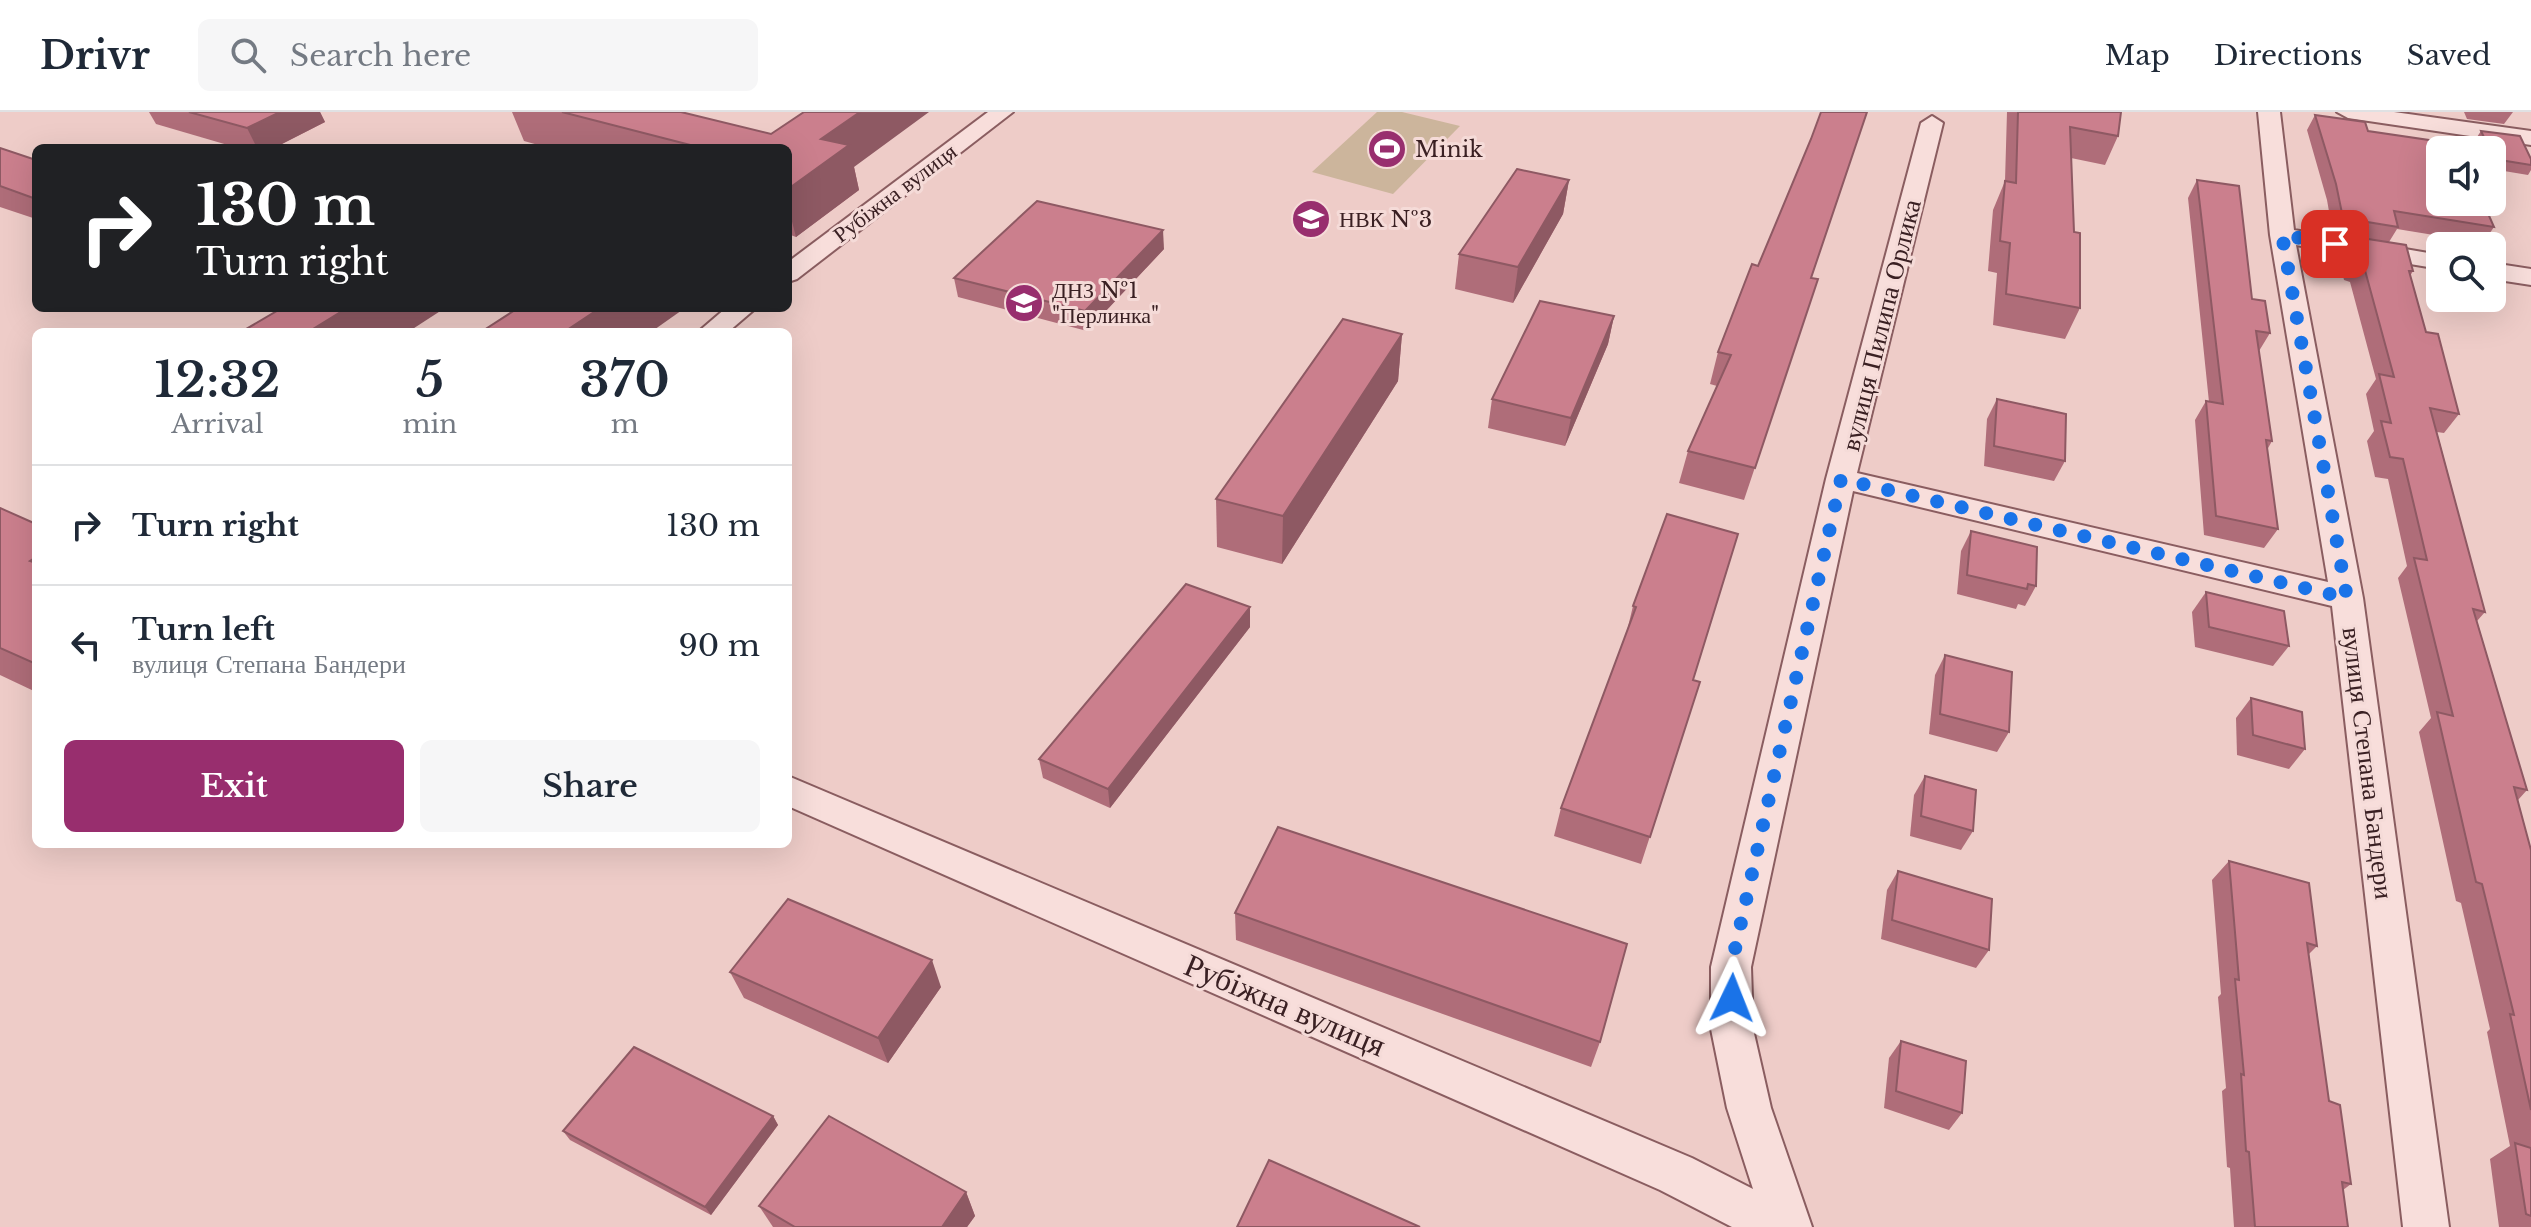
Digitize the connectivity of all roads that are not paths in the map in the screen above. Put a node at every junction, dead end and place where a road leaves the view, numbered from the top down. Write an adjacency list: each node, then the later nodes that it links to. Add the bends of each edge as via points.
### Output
1 (1002, 112): 8 (street, Рубіжна вулиця)
2 (2269, 112): 6 (street, вулиця Степана Бандери)
3 (2348, 112): 5 (street)
4 (1932, 123): 13 (street, вулиця Пилипа Орлика)
5 (2531, 138)
6 (2282, 235): 7 (street); 14 (street, вулиця Степана Бандери)
7 (2426, 260)
8 (792, 271)
9 (2506, 273): 10 (street)
10 (2531, 277)
11 (738, 312): 12 (street)
12 (716, 328)
13 (1841, 479): 14 (street); 17 (street, вулиця Пилипа Орлика, via 1731,967 1732,1029 1749,1108)
14 (2347, 598): 18 (street, вулиця Степана Бандери)
15 (792, 792): 16 (street, Рубіжна вулиця, via 1676,1174)
16 (1780, 1227)
17 (1789, 1227)
18 (2426, 1227)

